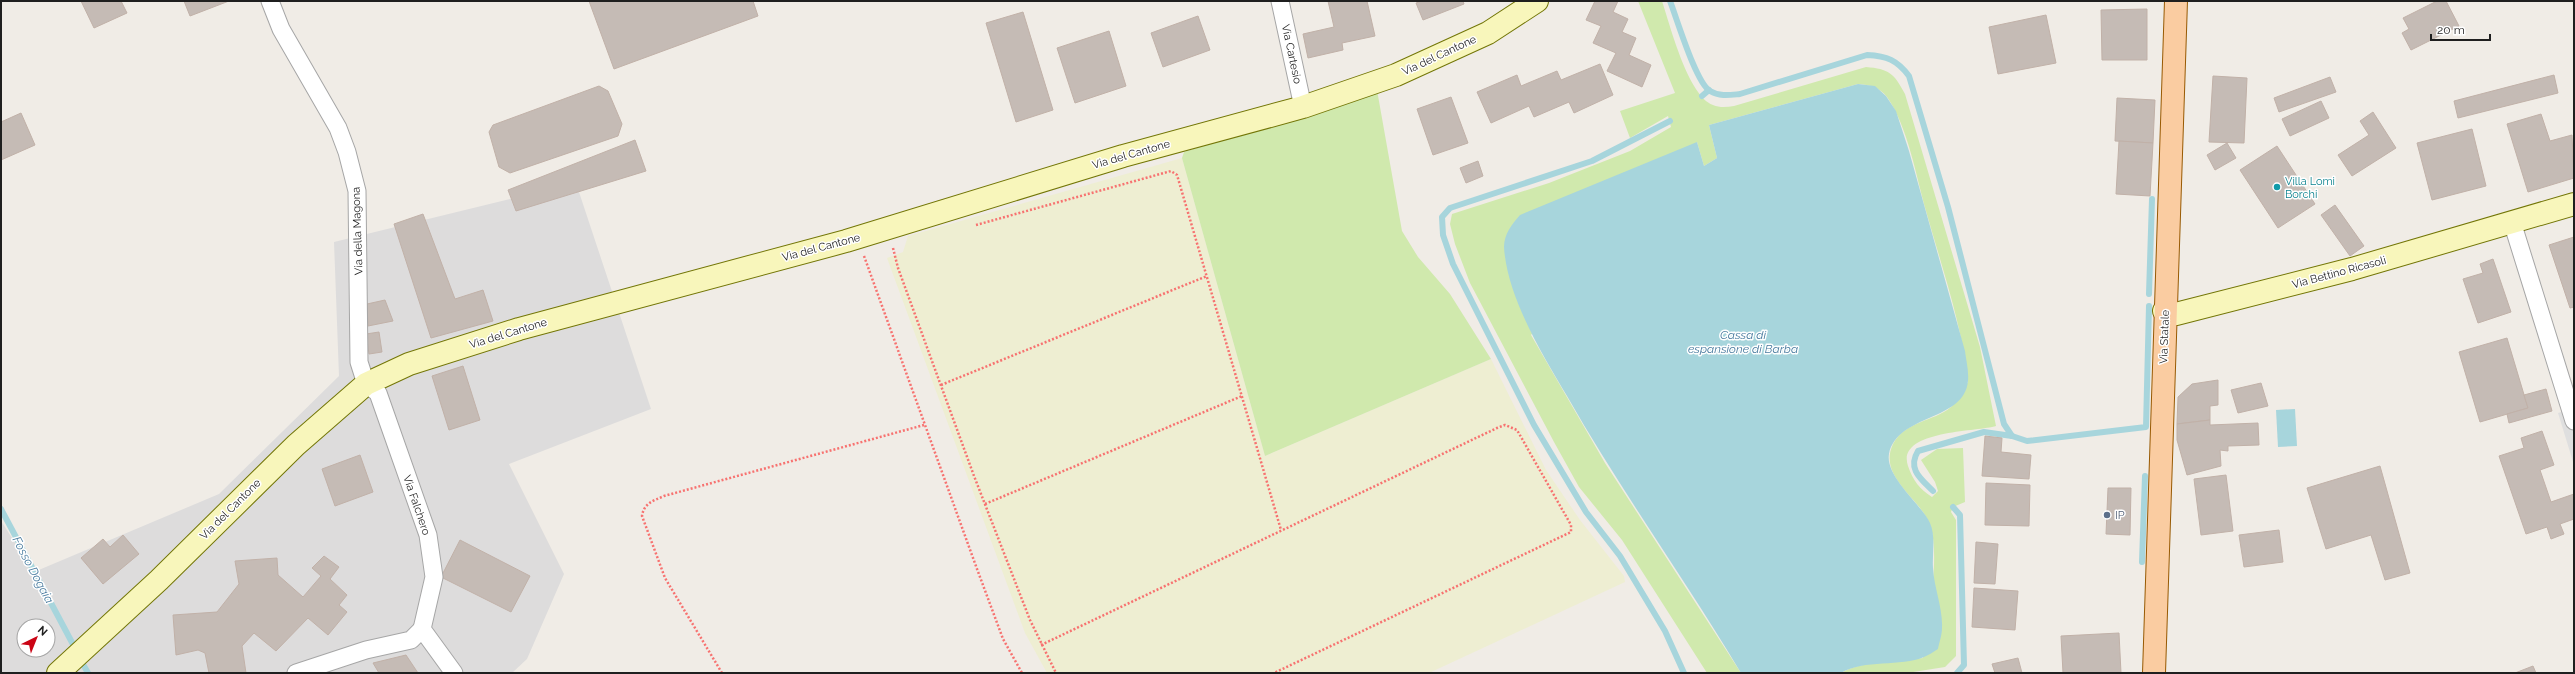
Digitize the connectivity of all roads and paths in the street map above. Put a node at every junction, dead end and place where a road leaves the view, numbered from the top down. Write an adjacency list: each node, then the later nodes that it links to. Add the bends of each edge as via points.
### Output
1 (270, 1): 13 (street, Via della Magona, via 281,29 338,128 348,152 357,191 359,362)
2 (1280, 1): 5 (street, Via Cartesio)
3 (1538, 1): 5 (street, Via del Cantone, via 1488,33 1403,72)
4 (2176, 1): 12 (main road, Via Statale)
5 (1303, 107): 9 (street, Via del Cantone, via 1123,156)
6 (2574, 204): 7 (street, Via Bettino Ricasoli)
7 (2512, 222): 12 (street, Via Bettino Ricasoli, via 2352,269 2176,314); 16 (street)
8 (973, 226): 11 (path, via 1171,171 1177,175 1180,182)
9 (862, 236): 13 (street, Via del Cantone, via 519,328 409,364); 17 (path, via 865,261)
10 (899, 245): 14 (path, via 893,246 898,268)
11 (1207, 276): 14 (path); 15 (path)
12 (2164, 311): 31 (main road, Via Statale)
13 (366, 384): 20 (street, Via Falchero, via 378,393 428,535 434,577); 23 (street, Via del Cantone, via 296,445 159,580)
14 (941, 385): 18 (path)
15 (1242, 396): 18 (path); 19 (path)
16 (2574, 421)
17 (924, 425): 26 (path, via 664,496 643,508 642,516 665,578); 27 (path, via 1003,638)
18 (985, 504): 21 (path)
19 (1281, 530): 21 (path); 22 (path, via 1505,425 1517,430 1571,525 1570,532 1564,536)
20 (422, 630): 24 (street, via 411,640 366,650); 25 (street)
21 (1041, 645): 28 (path)
22 (1282, 669): 29 (path); 30 (path)
23 (58, 673)
24 (296, 673)
25 (454, 673)
26 (722, 673)
27 (1022, 673)
28 (1056, 673)
29 (1274, 673)
30 (1284, 673)
31 (2154, 673)

